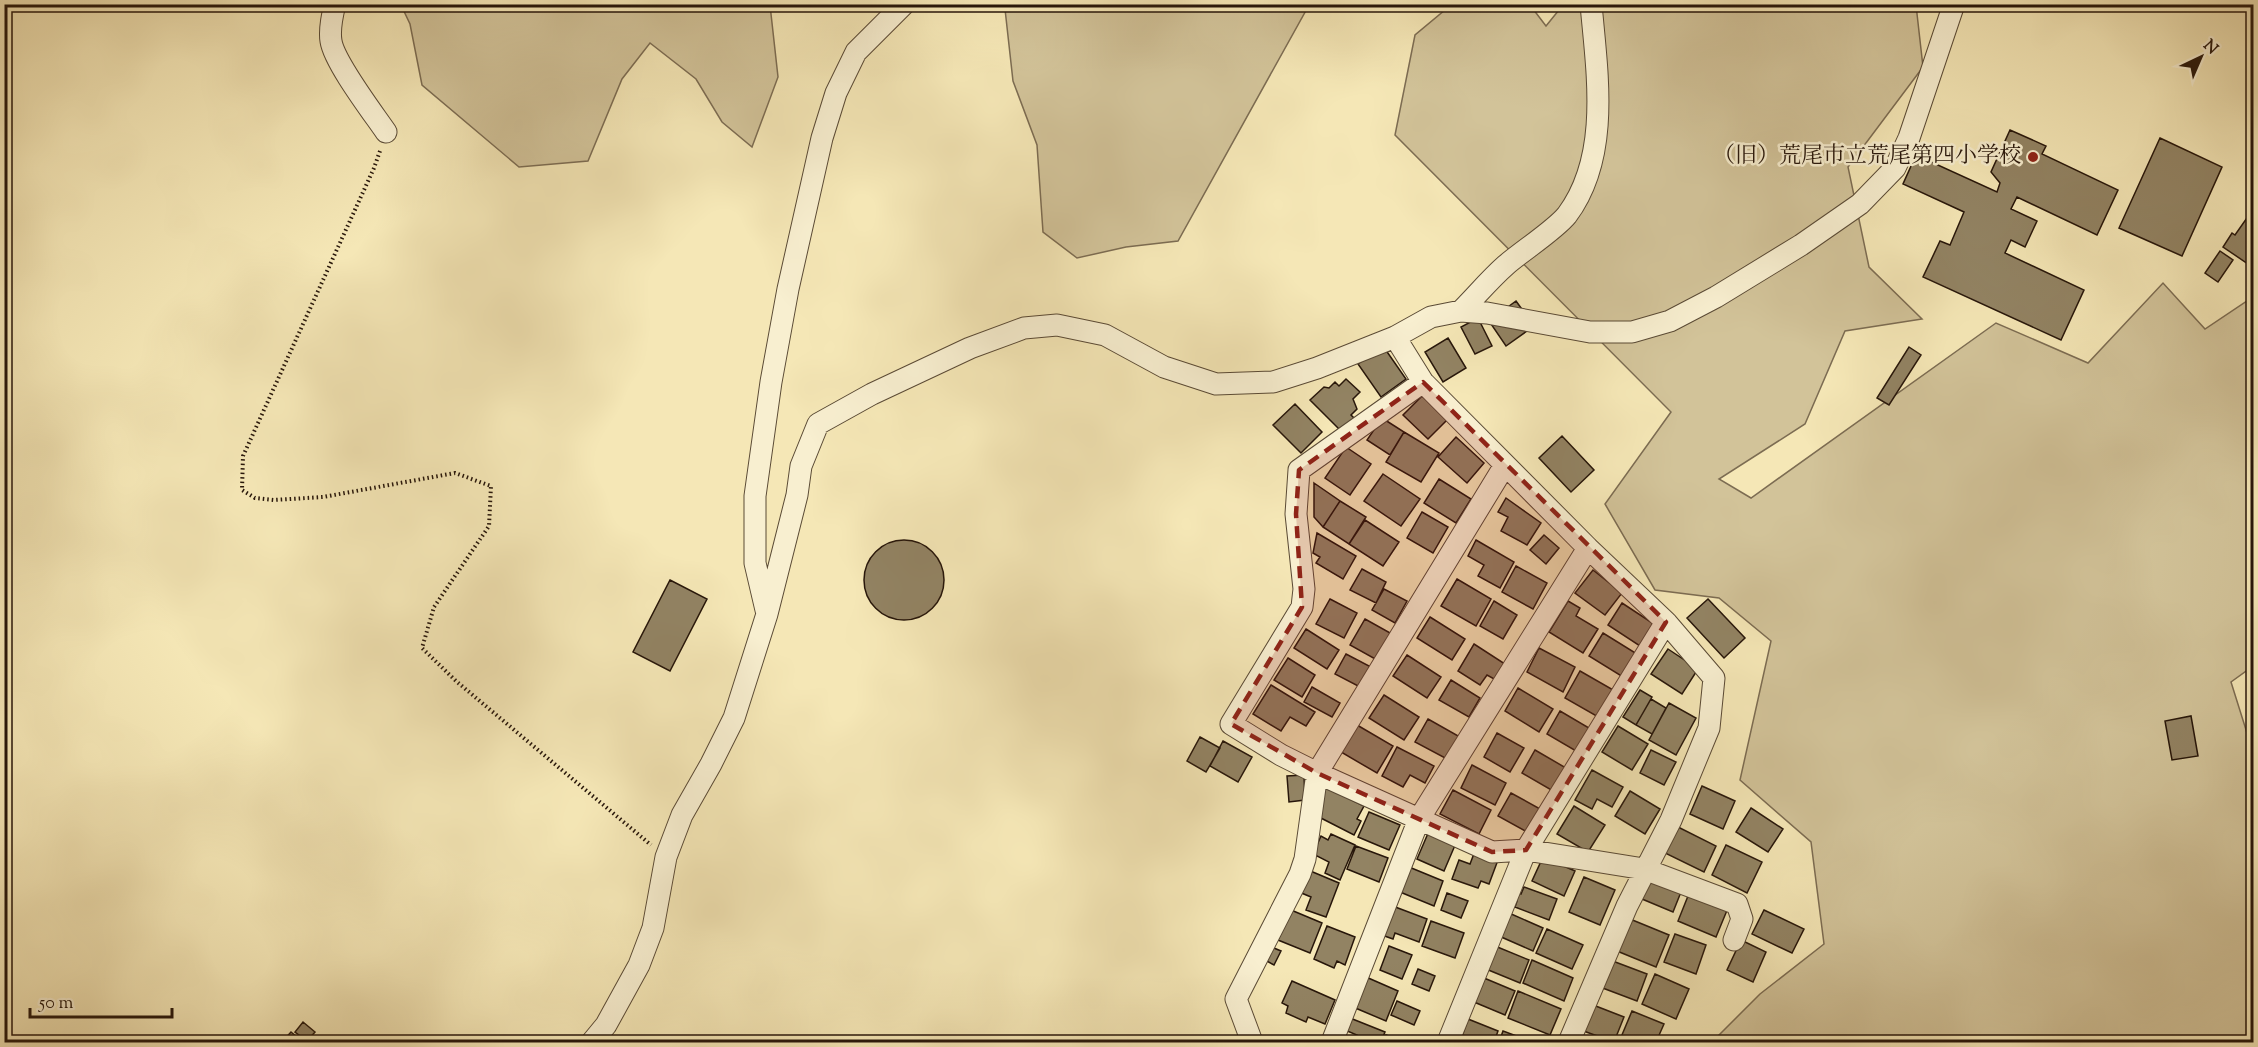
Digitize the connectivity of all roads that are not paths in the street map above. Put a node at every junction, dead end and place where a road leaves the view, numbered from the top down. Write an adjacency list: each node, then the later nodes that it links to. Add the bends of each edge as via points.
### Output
1 (335, 4): 5 (street, via 330,41 333,49)
2 (904, 4): 11 (street, via 856,52 836,93 788,289 755,496 755,563)
3 (1591, 4): 6 (street, via 1599,94 1594,151 1582,189 1566,216 1505,266)
4 (1954, 4): 6 (street, via 1909,138 1894,168 1860,204 1716,297 1670,321 1632,332 1590,332)
5 (386, 132)
6 (1461, 311): 7 (street, via 1431,317)
7 (1395, 337): 8 (street); 11 (street, via 1273,382 1216,384 1164,367 1105,335 1057,325 1024,328 970,348 818,424 801,466)
8 (1422, 382): 9 (street); 13 (street, via 1299,470 1296,514 1304,589 1302,607 1232,724)
9 (1505, 465): 10 (street); 13 (street)
10 (1588, 548): 12 (street); 14 (street)
11 (767, 614): 18 (street, via 734,718 682,815 666,857 653,928 639,965 606,1025)
12 (1666, 622): 15 (street); 16 (street, via 1714,678 1709,728 1671,820)
13 (1317, 773): 14 (street); 19 (street, via 1300,874 1236,999)
14 (1419, 819): 15 (street, via 1492,852); 20 (street)
15 (1526, 850): 16 (street); 21 (street)
16 (1644, 869): 17 (street, via 1737,904 1742,919); 22 (street)
17 (1734, 940)
18 (592, 1042)
19 (1252, 1042)
20 (1332, 1042)
21 (1448, 1042)
22 (1569, 1042)

